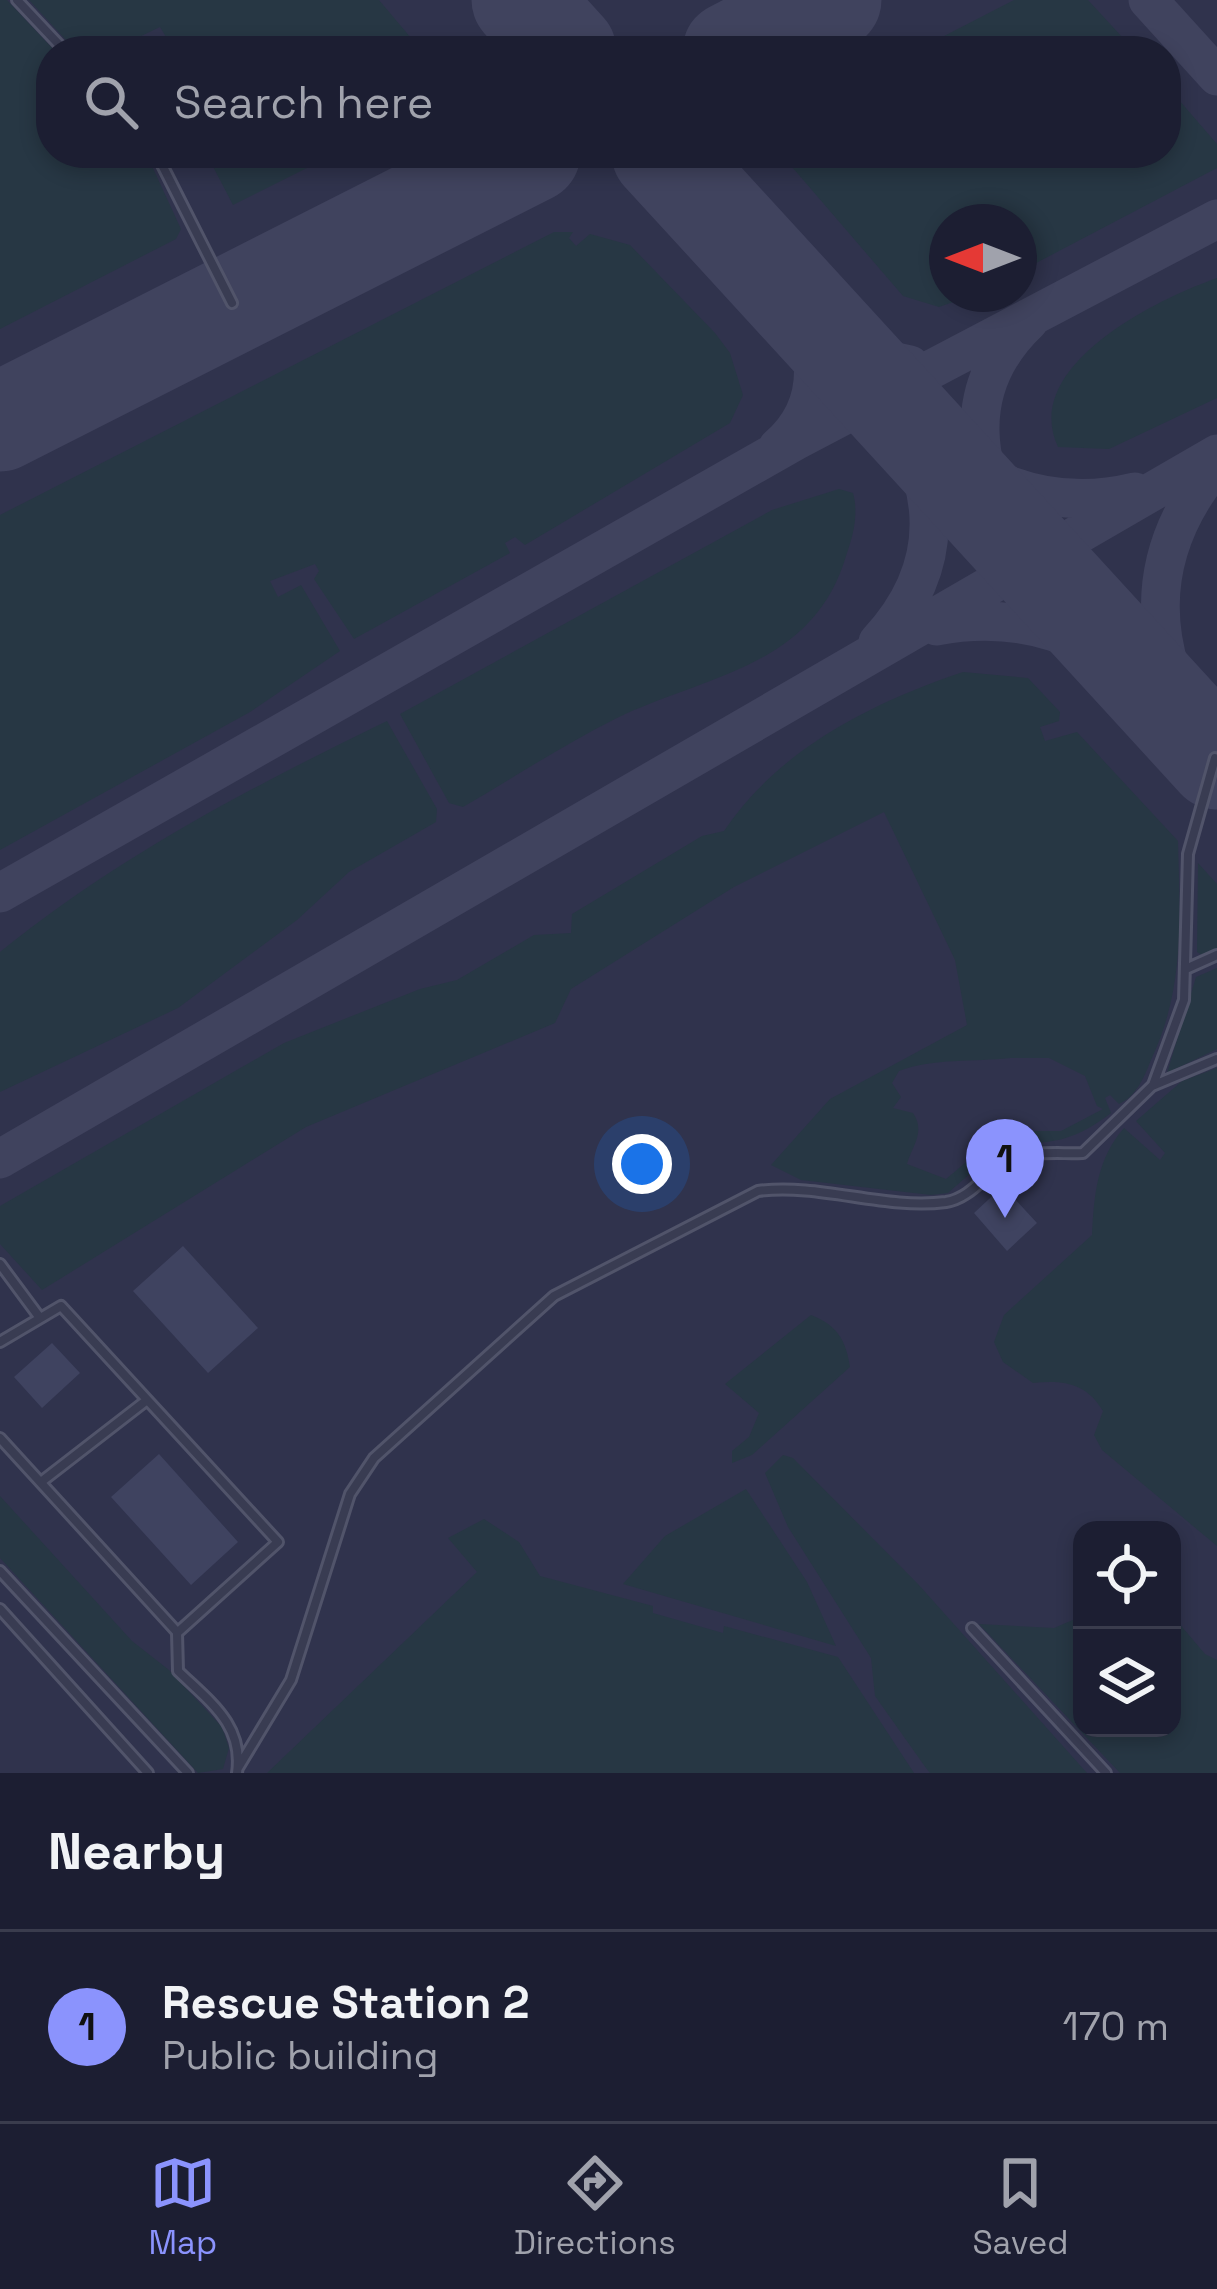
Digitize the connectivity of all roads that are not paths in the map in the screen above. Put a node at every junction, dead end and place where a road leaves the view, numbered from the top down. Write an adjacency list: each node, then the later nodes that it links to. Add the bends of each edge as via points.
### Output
1 (17, 0): 2 (lane)
2 (51, 36)
3 (164, 168): 4 (lane)
4 (232, 303)
5 (1215, 758): 7 (lane, via 1188,854)
6 (1217, 956): 7 (lane)
7 (1188, 968): 9 (lane)
8 (1217, 1059): 9 (lane)
9 (1152, 1087): 20 (lane, via 1083,1154 1024,1155 960,1198 758,1191 554,1296 360,1475 304,1649)
10 (0, 1264): 11 (lane)
11 (40, 1318): 12 (lane); 13 (lane, via 61,1306)
12 (0, 1342)
13 (147, 1400): 15 (lane); 19 (lane, via 278,1541)
14 (0, 1438): 15 (lane)
15 (40, 1483): 19 (lane)
16 (0, 1571): 22 (lane)
17 (0, 1610): 21 (lane)
18 (972, 1628): 23 (lane)
19 (177, 1633): 20 (lane, via 178,1671 230,1722)
20 (237, 1770)
21 (148, 1773)
22 (188, 1773)
23 (1106, 1773)

